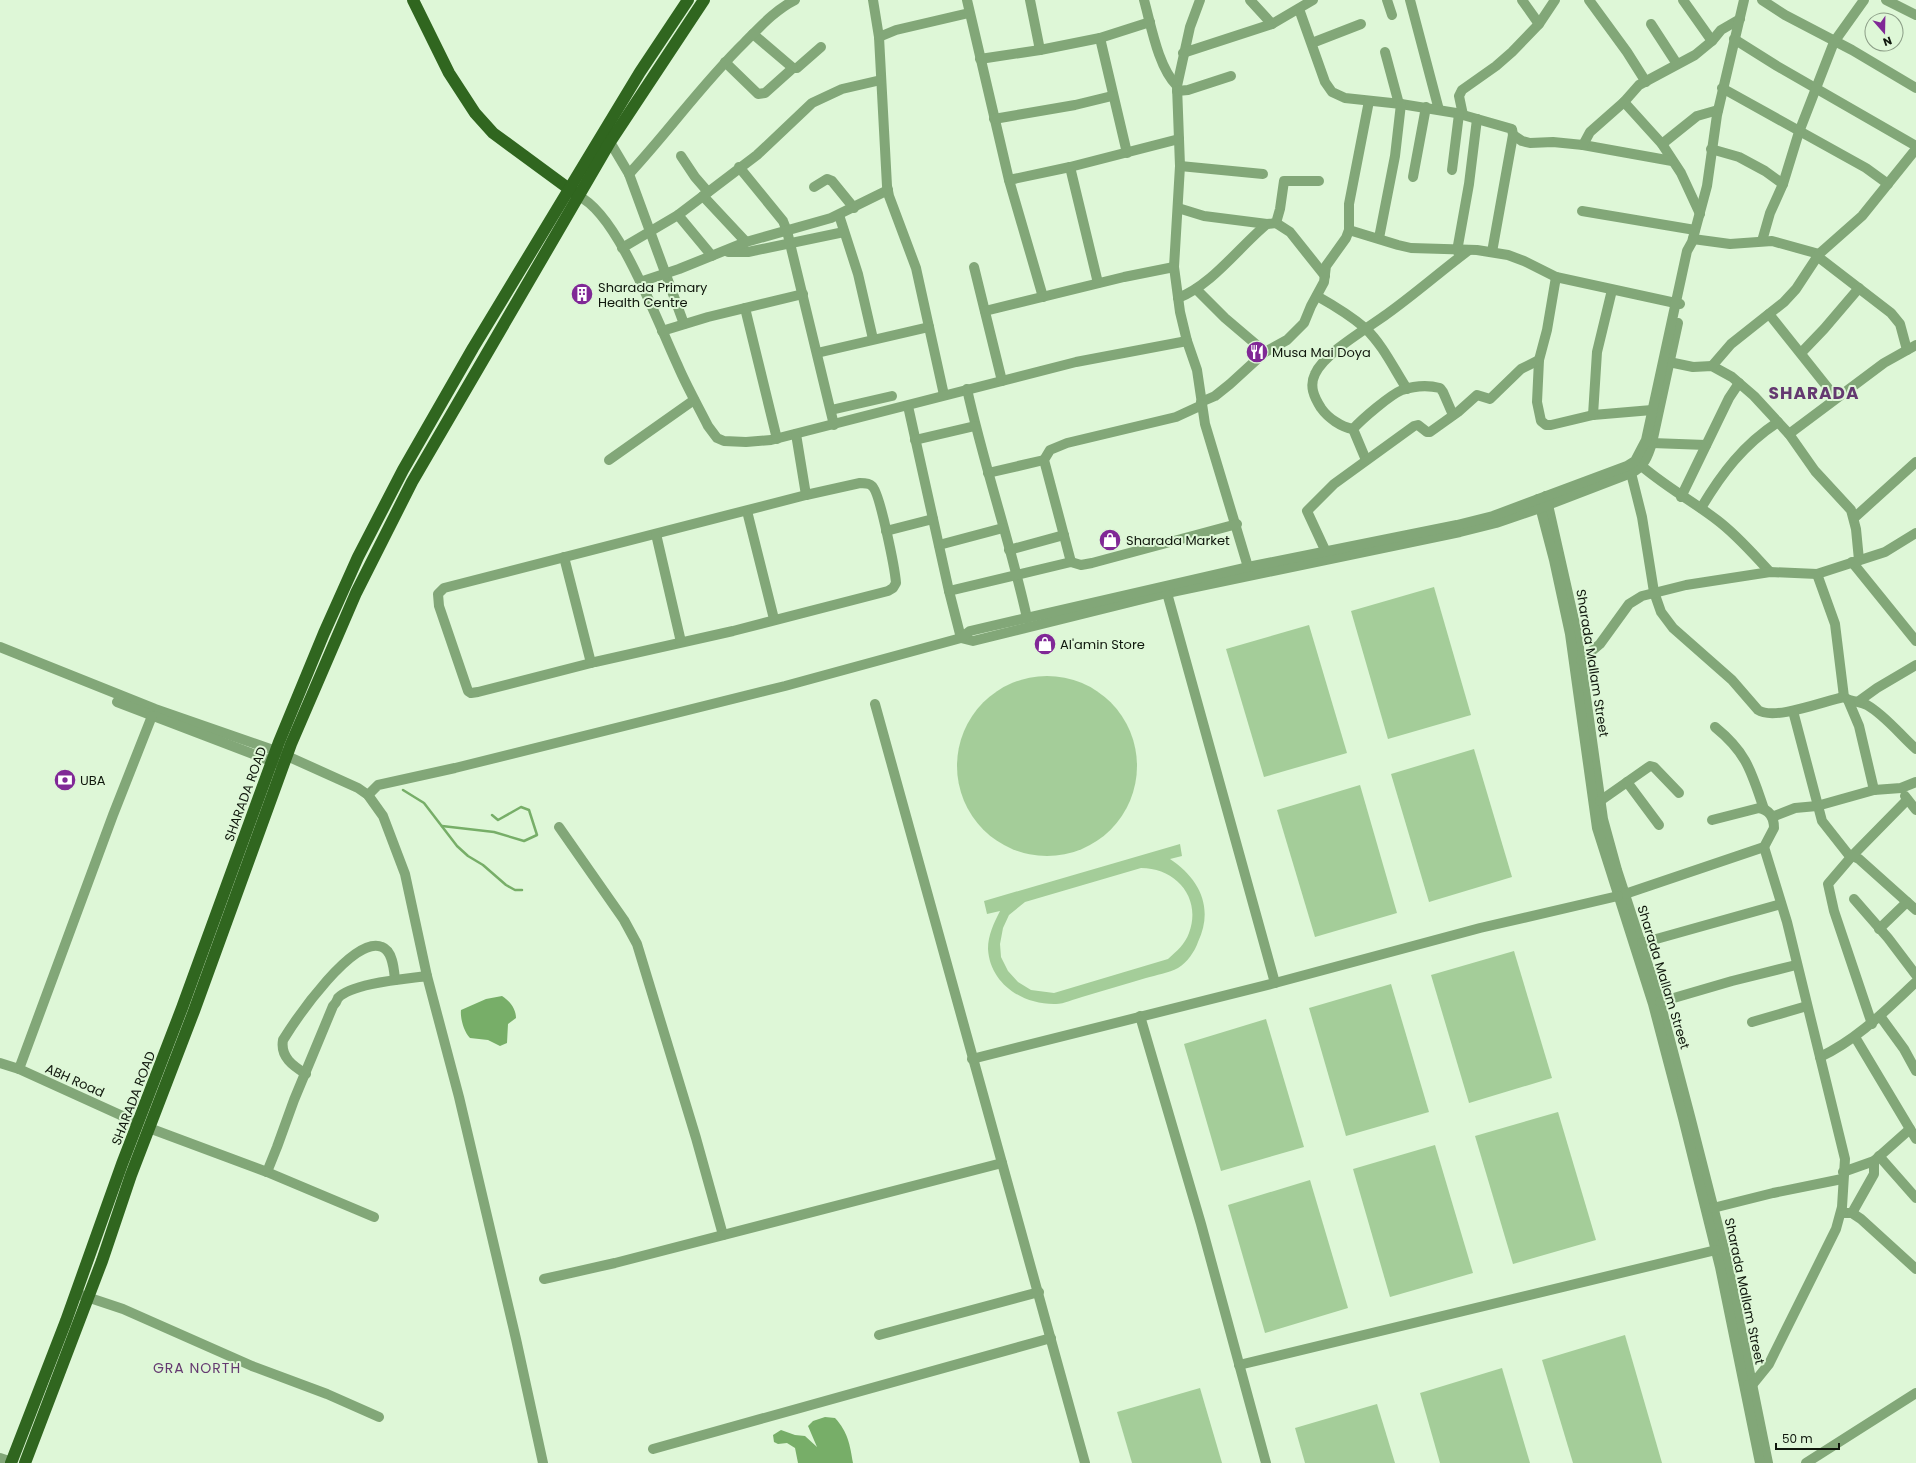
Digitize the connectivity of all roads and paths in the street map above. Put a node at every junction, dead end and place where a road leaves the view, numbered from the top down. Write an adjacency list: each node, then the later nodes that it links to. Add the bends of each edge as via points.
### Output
1 (414, 0): 90 (main road, via 449,73 474,113 493,133)
2 (688, 0): 90 (main road, via 648,59)
3 (704, 0): 68 (main road)
4 (795, 0): 33 (street, via 782,7)
5 (873, 0): 34 (street)
6 (967, 0): 24 (street)
7 (1030, 0): 41 (street)
8 (1144, 0): 28 (street)
9 (1200, 0): 43 (street)
10 (1250, 0): 29 (street)
11 (1313, 0): 23 (street)
12 (1387, 0): 25 (street)
13 (1410, 0): 60 (street)
14 (1522, 0): 31 (street)
15 (1555, 0): 31 (street)
16 (1589, 0): 50 (street, via 1628,52)
17 (1683, 0): 37 (street)
18 (1735, 0): 26 (street)
19 (1744, 0): 26 (street)
20 (1762, 0): 38 (street)
21 (1864, 0): 38 (street)
22 (1886, 0): 27 (street)
23 (1300, 9): 29 (street); 39 (street)
24 (969, 13): 34 (street, via 896,30); 44 (street)
25 (1392, 15)
26 (1741, 15): 36 (street); 37 (street, via 1720,30)
27 (1916, 15)
28 (1150, 22): 35 (street); 54 (street, via 1167,72)
29 (1272, 24): 43 (street)
30 (1361, 24): 39 (street)
31 (1539, 24): 62 (street, via 1496,66 1462,90 1459,96)
32 (1651, 24): 46 (street)
33 (753, 34): 45 (street); 47 (street)
34 (880, 37): 49 (street)
35 (1100, 38): 41 (street); 55 (street)
36 (1734, 39): 51 (street); 52 (street)
37 (1712, 41): 46 (street, via 1695,55)
38 (1834, 42): 52 (street); 53 (street)
39 (1312, 43): 56 (street, via 1320,70 1332,92 1345,98)
40 (821, 46): 47 (street, via 797,68)
41 (1040, 50): 44 (street)
42 (1385, 52): 58 (street)
43 (1183, 53): 54 (street)
44 (980, 59): 63 (street)
45 (725, 62): 47 (street, via 758,94 765,93); 81 (street)
46 (1677, 64): 50 (street)
47 (793, 68)
48 (1231, 76): 54 (street, via 1188,90)
49 (881, 80): 79 (street, via 842,89 812,103 774,140); 89 (street)
50 (1646, 82): 57 (street, via 1639,85)
51 (1722, 88): 61 (street); 65 (street)
52 (1816, 88): 65 (street); 71 (street)
53 (1916, 88)
54 (1177, 89): 67 (street)
55 (1112, 96): 63 (street); 74 (street)
56 (1369, 101): 58 (street); 100 (street, via 1349,204)
57 (1624, 102): 69 (street); 70 (street, via 1590,132)
58 (1400, 104): 59 (street); 104 (street, via 1395,156)
59 (1426, 108): 60 (street); 83 (street)
60 (1439, 110): 62 (street)
61 (1718, 110): 69 (street, via 1697,116); 72 (street)
62 (1461, 114): 64 (street); 80 (street)
63 (994, 119): 84 (street)
64 (1477, 119): 66 (street, via 1510,127); 110 (street)
65 (1799, 132): 86 (street); 87 (street, via 1866,168)
66 (1513, 135): 70 (street, via 1530,143); 112 (street)
67 (1179, 138): 74 (street); 77 (street)
68 (610, 142): 81 (street); 90 (main road)
69 (1662, 144): 76 (street)
70 (1583, 145): 76 (street)
71 (1916, 146)
72 (1711, 149): 86 (street, via 1745,160); 96 (street, via 1707,186)
73 (1916, 149): 87 (street)
74 (1127, 153): 78 (street)
75 (681, 156): 91 (street)
76 (1672, 161): 96 (street, via 1681,173)
77 (1180, 166): 82 (street); 93 (street)
78 (1070, 167): 84 (street); 121 (street)
79 (739, 168): 91 (street); 101 (street, via 783,221)
80 (1452, 170)
81 (629, 174): 99 (street)
82 (1263, 174)
83 (1413, 177)
84 (1009, 180): 127 (street)
85 (1319, 181): 98 (street, via 1284,181 1280,209)
86 (1783, 184): 105 (street)
87 (1888, 184): 113 (street, via 1862,216)
88 (814, 186): 92 (street, via 827,179 832,181)
89 (888, 190): 92 (street); 134 (street, via 916,268)
90 (573, 193): 108 (street, via 590,203 607,221); 220 (main road, via 472,348 387,499 324,633); 220 (main road, via 402,501 356,593 292,742)
91 (706, 194): 97 (street); 106 (street)
92 (854, 208): 95 (street)
93 (1178, 208): 98 (street, via 1204,216); 116 (street)
94 (1582, 211): 103 (street)
95 (839, 214): 101 (street); 102 (street)
96 (1700, 214): 103 (street)
97 (678, 215): 99 (street); 114 (street)
98 (1271, 224): 118 (street, via 1290,232); 123 (street)
99 (650, 230): 108 (street); 117 (street)
100 (1350, 230): 104 (street); 118 (street, via 1326,266)
101 (787, 231): 106 (street); 107 (street)
102 (844, 232): 107 (street); 137 (street, via 858,274)
103 (1694, 237): 105 (street, via 1730,244); 129 (street, via 1687,251)
104 (1379, 238): 110 (street, via 1411,248)
105 (1762, 241): 113 (street, via 1788,244)
106 (746, 242): 111 (street)
107 (790, 244): 111 (street, via 748,252); 125 (street)
108 (622, 248): 120 (street)
109 (1469, 250): 110 (street); 112 (street); 135 (street)
110 (1457, 251)
111 (723, 252): 114 (street)
112 (1492, 252): 119 (street, via 1524,260)
113 (1818, 255): 122 (street); 132 (street, via 1796,289)
114 (712, 256): 117 (street)
115 (974, 267): 131 (street)
116 (1174, 268): 121 (street); 128 (street)
117 (665, 273): 120 (street); 133 (street)
118 (1325, 276): 126 (street)
119 (1556, 277): 124 (street); 143 (street)
120 (640, 282): 136 (street)
121 (1098, 283): 127 (street)
122 (1860, 288): 139 (street, via 1896,318); 142 (street)
123 (1196, 289): 128 (street); 140 (street)
124 (1612, 290): 129 (street); 159 (street, via 1597,352)
125 (803, 294): 130 (street); 141 (street)
126 (1317, 296): 135 (street); 140 (street, via 1300,328 1287,340)
127 (1043, 297): 131 (street)
128 (1178, 298): 138 (street)
129 (1678, 304): 144 (street); 157 (street)
130 (744, 308): 133 (street); 166 (street)
131 (985, 311): 146 (street)
132 (1769, 314): 142 (street); 145 (street, via 1732,344)
133 (684, 324): 136 (street)
134 (929, 327): 137 (street); 150 (street)
135 (1366, 329): 149 (street, via 1388,357); 163 (street, via 1327,359 1319,367 1313,380 1313,394 1323,411 1338,423)
136 (662, 331): 153 (street)
137 (873, 340): 141 (street)
138 (1187, 341): 146 (street, via 1076,362); 154 (street, via 1197,370)
139 (1911, 348): 152 (street, via 1884,363)
140 (1265, 352): 154 (street, via 1230,384)
141 (817, 353): 156 (street)
142 (1801, 353): 152 (street)
143 (1539, 360): 158 (street, via 1521,369 1490,399 1478,395); 159 (street, via 1537,402 1541,421 1551,425)
144 (1669, 362): 145 (street, via 1693,367); 168 (street)
145 (1712, 366): 147 (street)
146 (1002, 381): 148 (street)
147 (1739, 383): 160 (street); 169 (street)
148 (967, 389): 150 (street); 162 (street)
149 (1407, 389): 158 (street, via 1440,388); 163 (street, via 1397,393)
150 (944, 395): 155 (street)
151 (892, 396): 156 (street)
152 (1836, 398): 165 (street)
153 (694, 400): 166 (street, via 717,438 724,441 746,442); 170 (street)
154 (1201, 404): 171 (street, via 1176,417 1067,443 1050,450); 184 (street)
155 (908, 406): 161 (street); 167 (street)
156 (831, 410): 161 (street)
157 (1652, 410): 159 (street); 174 (street)
158 (1453, 415): 172 (street, via 1430,432 1426,432 1418,425 1414,426)
159 (1593, 415)
160 (1778, 422): 165 (street); 180 (street, via 1732,461)
161 (834, 425): 164 (street)
162 (975, 426): 167 (street); 175 (street)
163 (1353, 429): 172 (street)
164 (796, 434): 166 (street); 177 (street)
165 (1789, 434): 182 (street, via 1805,458 1840,497)
166 (777, 438)
167 (915, 440): 183 (street)
168 (1652, 443): 169 (street); 174 (street, via 1649,453)
169 (1706, 445): 178 (street)
170 (610, 460)
171 (1044, 460): 175 (street); 188 (street)
172 (1366, 460): 192 (street, via 1334,484 1308,510)
173 (1916, 462): 182 (street)
174 (1638, 464): 176 (street); 178 (street); 179 (street, via 1627,466)
175 (988, 473): 185 (street)
176 (1631, 473): 179 (street); 201 (street, via 1642,516)
177 (806, 495): 181 (street); 186 (street, via 849,484 869,484 875,490)
178 (1681, 496): 180 (street)
179 (1543, 502): 192 (street, via 1457,525); 202 (street, via 1496,523 1460,532); 210 (street, Sharada Mallam Street, via 1563,566); 240 (street, Sharada Mallam Street, via 1570,634 1597,828)
180 (1701, 508): 197 (street, via 1737,536)
181 (747, 511): 187 (street); 204 (street)
182 (1854, 518): 194 (street, via 1858,541)
183 (933, 519): 186 (street); 190 (street)
184 (1236, 524): 195 (street, via 1092,563 1081,565); 196 (street)
185 (1003, 528): 190 (street); 191 (street)
186 (886, 531): 204 (street, via 895,580 893,588)
187 (656, 534): 193 (street); 207 (street)
188 (1064, 535): 191 (street); 195 (street)
189 (1915, 536): 194 (street, via 1885,552)
190 (939, 545): 200 (street)
191 (1009, 550): 199 (street)
192 (1326, 552): 196 (street)
193 (564, 557): 211 (street); 211 (street, via 444,588 438,594 439,606 467,689 471,693)
194 (1856, 561): 198 (street); 206 (street)
195 (1071, 562): 199 (street)
196 (1248, 567): 203 (street)
197 (1770, 572): 198 (street); 201 (street)
198 (1817, 574): 213 (street, via 1835,624)
199 (1017, 575): 200 (street); 203 (street)
200 (949, 592): 205 (street)
201 (1654, 592): 210 (street, via 1629,604 1600,644); 216 (street, via 1661,612 1672,628 1732,680 1758,710 1768,714)
202 (1167, 593): 205 (street, via 974,641); 252 (street)
203 (1026, 618): 205 (street, via 970,631)
204 (774, 619): 207 (street)
205 (961, 638): 224 (street, via 770,690)
206 (1916, 641)
207 (681, 642): 211 (street)
208 (0, 646): 220 (street, via 132,701)
209 (0, 654): 217 (street)
210 (1581, 660): 228 (street, Sharada Mallam Street)
211 (591, 663)
212 (1916, 665): 214 (street)
213 (1846, 699): 214 (street); 216 (street); 225 (street, via 1859,726)
214 (1859, 701): 219 (street, via 1882,716)
215 (874, 704): 261 (street)
216 (1793, 711): 229 (street)
217 (152, 716): 220 (street); 263 (street)
218 (1715, 727): 230 (street, via 1743,755 1750,767)
219 (1916, 749)
220 (279, 752): 224 (street); 238 (main road, SHARADA ROAD); 239 (main road)
221 (1627, 782): 226 (street, via 1650,766); 228 (street); 234 (street)
222 (1916, 782): 223 (street)
223 (1901, 788): 225 (street); 227 (street)
224 (373, 790): 249 (street, via 405,874)
225 (1874, 790): 229 (street)
226 (1679, 793)
227 (1907, 800): 231 (street); 237 (street)
228 (1600, 801): 240 (street, Sharada Mallam Street)
229 (1817, 806): 232 (street, via 1795,808); 237 (street, via 1822,821)
230 (1764, 809): 232 (street); 233 (street, via 1759,808)
231 (1916, 810)
232 (1772, 817): 236 (street, via 1774,828)
233 (1712, 820)
234 (1659, 824)
235 (559, 827): 278 (street, via 624,920 637,944)
236 (1764, 847): 240 (street); 243 (street)
237 (1852, 856): 242 (street, via 1859,859); 258 (street, via 1830,880 1828,891)
238 (229, 878): 239 (main road); 266 (main road, SHARADA ROAD, via 182,1008)
239 (241, 883): 266 (main road, via 194,1011)
240 (1621, 895): 246 (street, Sharada Mallam Street); 252 (street, via 1473,930); 279 (street, Sharada Mallam Street, via 1653,1004)
241 (1854, 899): 245 (street)
242 (1908, 902): 244 (street); 245 (street)
243 (1782, 904): 246 (street); 247 (street)
244 (1916, 910)
245 (1879, 929): 248 (street)
246 (1642, 943): 253 (street, Sharada Mallam Street)
247 (1796, 965): 253 (street); 254 (street)
248 (1916, 975)
249 (427, 976): 250 (street); 294 (street, via 459,1097)
250 (395, 980): 265 (street, via 356,989 339,998); 265 (street, via 386,950 374,946 357,951 330,977 282,1040 285,1057 291,1065)
251 (1916, 982): 256 (street)
252 (1275, 983): 255 (street)
253 (1660, 1002): 275 (street, Sharada Mallam Street)
254 (1807, 1006): 257 (street); 260 (street)
255 (1140, 1016): 261 (street); 287 (street)
256 (1880, 1016): 258 (street); 264 (street, via 1904,1049)
257 (1752, 1022)
258 (1872, 1024): 259 (street)
259 (1854, 1037): 260 (street); 267 (street)
260 (1820, 1057): 273 (street, via 1841,1138)
261 (972, 1059): 271 (street)
262 (0, 1063): 263 (street, ABH Road)
263 (19, 1069): 266 (street, ABH Road)
264 (1916, 1071)
265 (306, 1074): 272 (street)
266 (144, 1126): 269 (main road); 272 (street, ABH Road)
267 (1910, 1129): 268 (street); 270 (street)
268 (1916, 1139)
269 (138, 1141): 283 (main road, SHARADA ROAD); 284 (main road)
270 (1876, 1159): 273 (street); 274 (street); 276 (street, via 1874,1174)
271 (1002, 1163): 278 (street); 282 (street)
272 (267, 1172): 277 (street, ABH Road)
273 (1843, 1175): 275 (street); 276 (street)
274 (1916, 1198)
275 (1713, 1208): 288 (street, Sharada Mallam Street, via 1728,1265)
276 (1847, 1213): 280 (street, via 1862,1219); 288 (street, via 1836,1229 1769,1364)
277 (374, 1218)
278 (723, 1235): 281 (street)
279 (1716, 1250): 287 (street); 288 (street, Sharada Mallam Street)
280 (1916, 1269)
281 (544, 1279)
282 (1039, 1292): 285 (street); 286 (street)
283 (76, 1294): 284 (street); 292 (main road, SHARADA ROAD)
284 (88, 1298): 290 (street, via 123,1309 252,1366); 293 (main road)
285 (880, 1335)
286 (1051, 1338): 291 (street); 295 (street)
287 (1239, 1365): 296 (street)
288 (1748, 1385): 297 (street, Sharada Mallam Street); 298 (street, Sharada Mallam Street)
289 (1916, 1393): 299 (street)
290 (379, 1417)
291 (653, 1449)
292 (8, 1461)
293 (25, 1463)
294 (543, 1463)
295 (1085, 1463)
296 (1266, 1463)
297 (1760, 1463)
298 (1768, 1463)
299 (1806, 1463)

